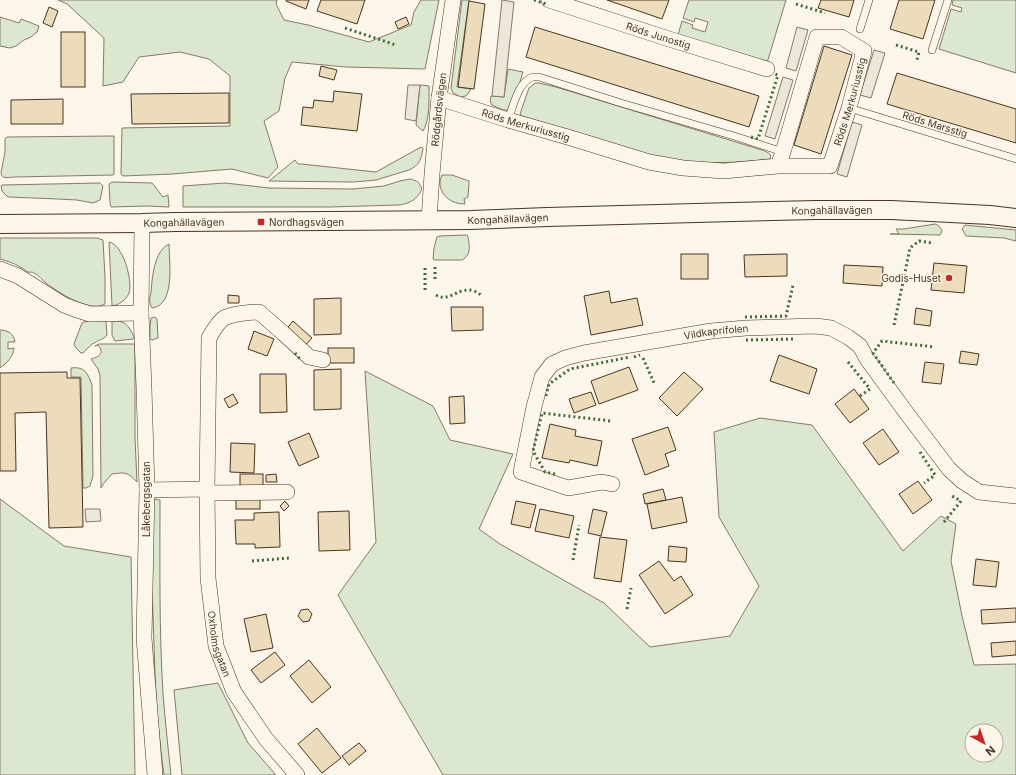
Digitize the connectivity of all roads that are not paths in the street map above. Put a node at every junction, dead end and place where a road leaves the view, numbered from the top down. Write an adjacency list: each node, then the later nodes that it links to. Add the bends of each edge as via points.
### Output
1 (453, 0): 8 (street, Rödgårdsvägen)
2 (549, 0): 7 (street, Röds Junostig)
3 (869, 0): 5 (lane)
4 (948, 0): 6 (lane)
5 (860, 29)
6 (932, 50)
7 (767, 69)
8 (439, 98): 10 (street, Röds Merkuriusstig); 15 (street, Rödgårdsvägen)
9 (848, 108): 11 (street, Röds Merkuriusstig, via 864,51 841,38 817,37); 12 (lane, Röds Marsstig); 13 (street, Röds Merkuriusstig, via 830,166)
10 (508, 120): 11 (lane, via 521,87 527,80 539,77); 13 (street, Röds Merkuriusstig, via 649,162 683,168 724,171)
11 (784, 152): 13 (street, Röds Merkuriusstig)
12 (1016, 160)
13 (778, 166)
14 (1016, 218): 15 (street, Kongahällavägen, via 938,212 839,210)
15 (429, 220): 16 (street, Kongahällavägen)
16 (142, 223): 17 (street, Kongahällavägen); 19 (street, Låkebergsgatan)
17 (0, 224)
18 (0, 269): 19 (street, via 18,276 64,305 77,310 90,314)
19 (141, 314): 22 (street, Låkebergsgatan)
20 (323, 360): 23 (street, Oxholmsgatan, via 309,356 259,312 245,312 225,318 216,327 209,338)
21 (612, 484): 25 (street, Vildkaprifolen, via 602,482 568,488 521,472 542,377 552,364 584,353 711,331 816,326 831,328 860,346 908,415 962,481 979,492)
22 (147, 490): 23 (street); 26 (street, Låkebergsgatan, via 144,638)
23 (207, 491): 24 (street); 27 (street, Oxholmsgatan, via 208,578 216,646 234,692 266,739)
24 (287, 492)
25 (1016, 496)
26 (154, 775)
27 (297, 775)

